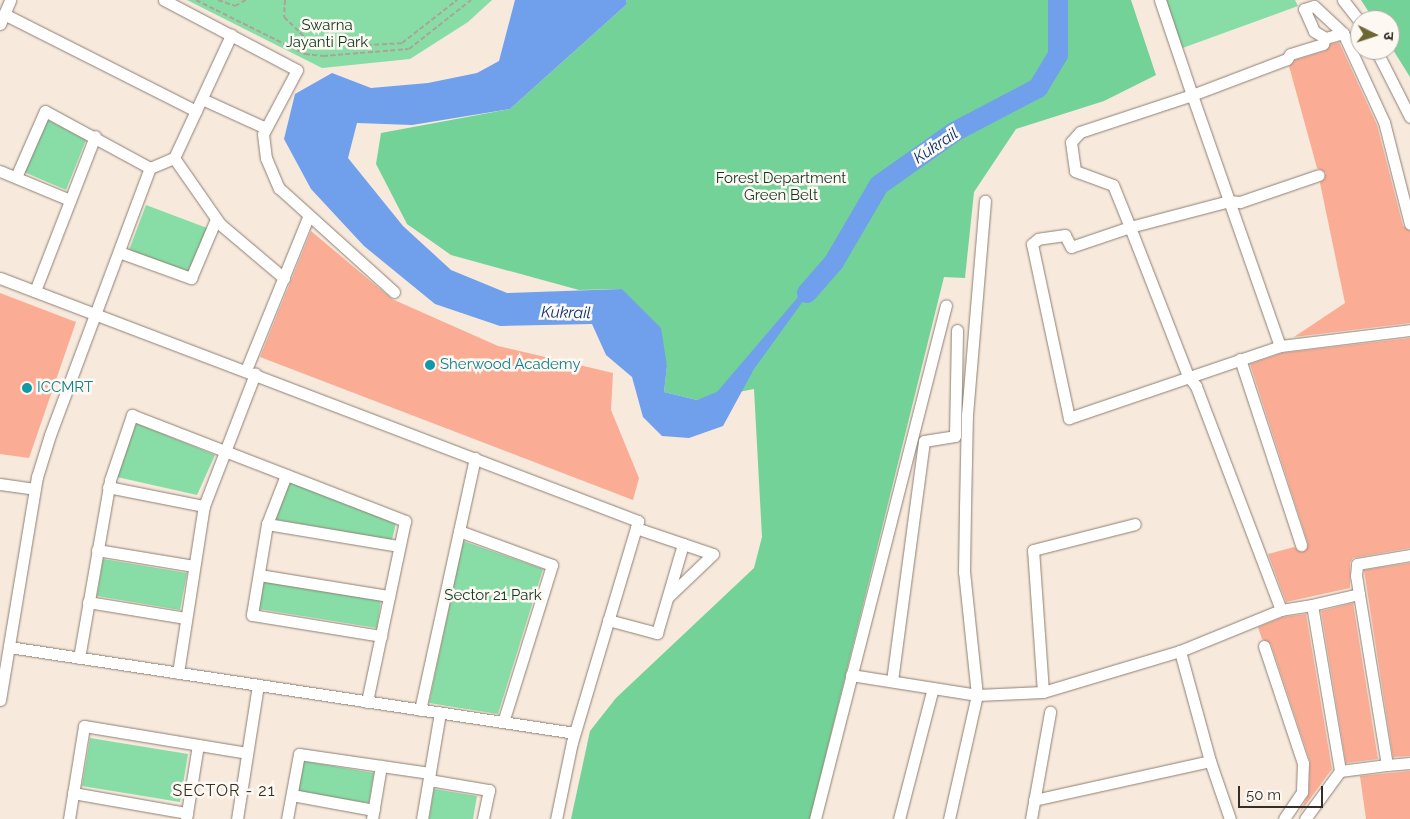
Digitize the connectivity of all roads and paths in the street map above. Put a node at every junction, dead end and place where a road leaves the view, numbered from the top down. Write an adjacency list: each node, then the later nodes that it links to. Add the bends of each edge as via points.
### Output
1 (10, 0): 12 (street)
2 (164, 0): 14 (street)
3 (196, 0): 8 (path, via 305,54 323,56 409,49)
4 (218, 0): 5 (path, via 235,6)
5 (246, 0)
6 (285, 0): 7 (path, via 284,17 308,40 368,45 402,42)
7 (457, 0)
8 (471, 0)
9 (1160, 0): 17 (street)
10 (1343, 0): 11 (street)
11 (1351, 10)
12 (2, 19): 19 (street)
13 (1343, 33): 15 (street); 15 (street, via 1314,6 1304,10 1314,31); 33 (street, via 1384,122)
14 (231, 35): 18 (street); 21 (street, via 297,70)
15 (1325, 38): 17 (street, via 1323,44 1290,54 1287,59)
16 (1381, 60): 20 (street)
17 (1192, 95): 29 (street); 34 (street, via 1080,132 1071,142 1075,171 1114,185)
18 (202, 99): 19 (street); 21 (street)
19 (196, 111): 23 (street)
20 (1410, 117)
21 (266, 128): 31 (street, via 263,134 266,158 279,188)
22 (95, 136): 24 (street); 27 (street, via 44,111); 28 (street)
23 (174, 158): 24 (street); 32 (street)
24 (150, 168): 35 (street)
25 (0, 171): 27 (street)
26 (1319, 175): 29 (street, via 1240,202)
27 (16, 177): 28 (street)
28 (70, 200): 38 (street)
29 (1229, 201): 34 (street); 44 (street)
30 (984, 202): 86 (street, via 967,415 965,508 964,572)
31 (309, 215): 37 (street); 39 (street)
32 (216, 219): 35 (street, via 191,278); 37 (street)
33 (1410, 224)
34 (1130, 227): 47 (street); 47 (street, via 1070,246 1065,235 1038,239 1032,244 1070,418)
35 (118, 252): 41 (street)
36 (0, 278): 38 (street)
37 (284, 278): 46 (street)
38 (35, 291): 41 (street)
39 (394, 292)
40 (946, 305): 80 (street)
41 (95, 314): 46 (street); 53 (street, via 50,435)
42 (957, 330): 81 (street, via 954,436 924,441)
43 (1410, 330): 44 (street)
44 (1280, 346): 45 (street)
45 (1240, 359): 47 (street); 60 (street)
46 (250, 372): 48 (street); 49 (street)
47 (1188, 376): 71 (street, via 1196,386)
48 (225, 451): 50 (street); 52 (street, via 132,415); 54 (street)
49 (474, 458): 57 (street, via 638,521); 58 (street)
50 (286, 475): 55 (street); 61 (street, via 404,521)
51 (0, 484): 53 (street)
52 (108, 486): 54 (street); 62 (street)
53 (35, 489): 76 (street)
54 (204, 506): 64 (street)
55 (267, 524): 61 (street); 65 (street)
56 (1135, 524): 85 (street, via 1033,550)
57 (636, 528): 59 (street); 73 (street)
58 (459, 532): 89 (street); 92 (street, via 552,565)
59 (683, 544): 68 (street); 68 (street, via 712,554)
60 (1301, 545)
61 (399, 546): 67 (street)
62 (97, 550): 64 (street); 69 (street)
63 (1410, 556): 66 (street, via 1357,564)
64 (194, 566): 72 (street)
65 (259, 575): 67 (street); 74 (street, via 252,615)
66 (1359, 594): 70 (street); 98 (street)
67 (389, 596): 74 (street)
68 (668, 597): 73 (street, via 657,633)
69 (88, 602): 72 (street); 78 (street)
70 (1312, 604): 71 (street); 100 (street)
71 (1281, 610): 77 (street)
72 (186, 618): 79 (street)
73 (608, 620): 93 (street)
74 (381, 636): 88 (street)
75 (1264, 646): 118 (street, via 1303,763 1302,792)
76 (9, 647): 78 (street); 82 (street)
77 (1180, 651): 85 (street); 96 (street)
78 (79, 658): 79 (street)
79 (178, 673): 83 (street)
80 (851, 674): 81 (street); 113 (street)
81 (892, 682): 84 (street)
82 (1, 684): 87 (street)
83 (258, 685): 88 (street); 95 (street)
84 (933, 688): 86 (street); 114 (street)
85 (1043, 692): 86 (street)
86 (976, 696): 115 (street)
87 (0, 700)
88 (367, 702): 89 (street)
89 (420, 710): 91 (street)
90 (1050, 712): 104 (street)
91 (440, 713): 92 (street); 101 (street)
92 (503, 722): 93 (street)
93 (575, 733): 112 (street)
94 (198, 745): 95 (street); 102 (street, via 84,726); 106 (street)
95 (248, 753): 108 (street)
96 (1210, 761): 104 (street); 117 (street)
97 (1410, 763): 98 (street)
98 (1387, 765): 100 (street)
99 (381, 766): 101 (street); 103 (street, via 299,754); 105 (street)
100 (1340, 771): 119 (street)
101 (429, 776): 110 (street); 111 (street, via 489,790)
102 (73, 793): 106 (street); 107 (street)
103 (292, 795): 105 (street); 109 (street)
104 (1034, 800): 116 (street)
105 (373, 814)
106 (187, 816)
107 (69, 819)
108 (237, 819)
109 (287, 819)
110 (422, 819)
111 (482, 819)
112 (556, 819)
113 (815, 819)
114 (900, 819)
115 (949, 819)
116 (1031, 819)
117 (1230, 819)
118 (1284, 819)
119 (1305, 819)

